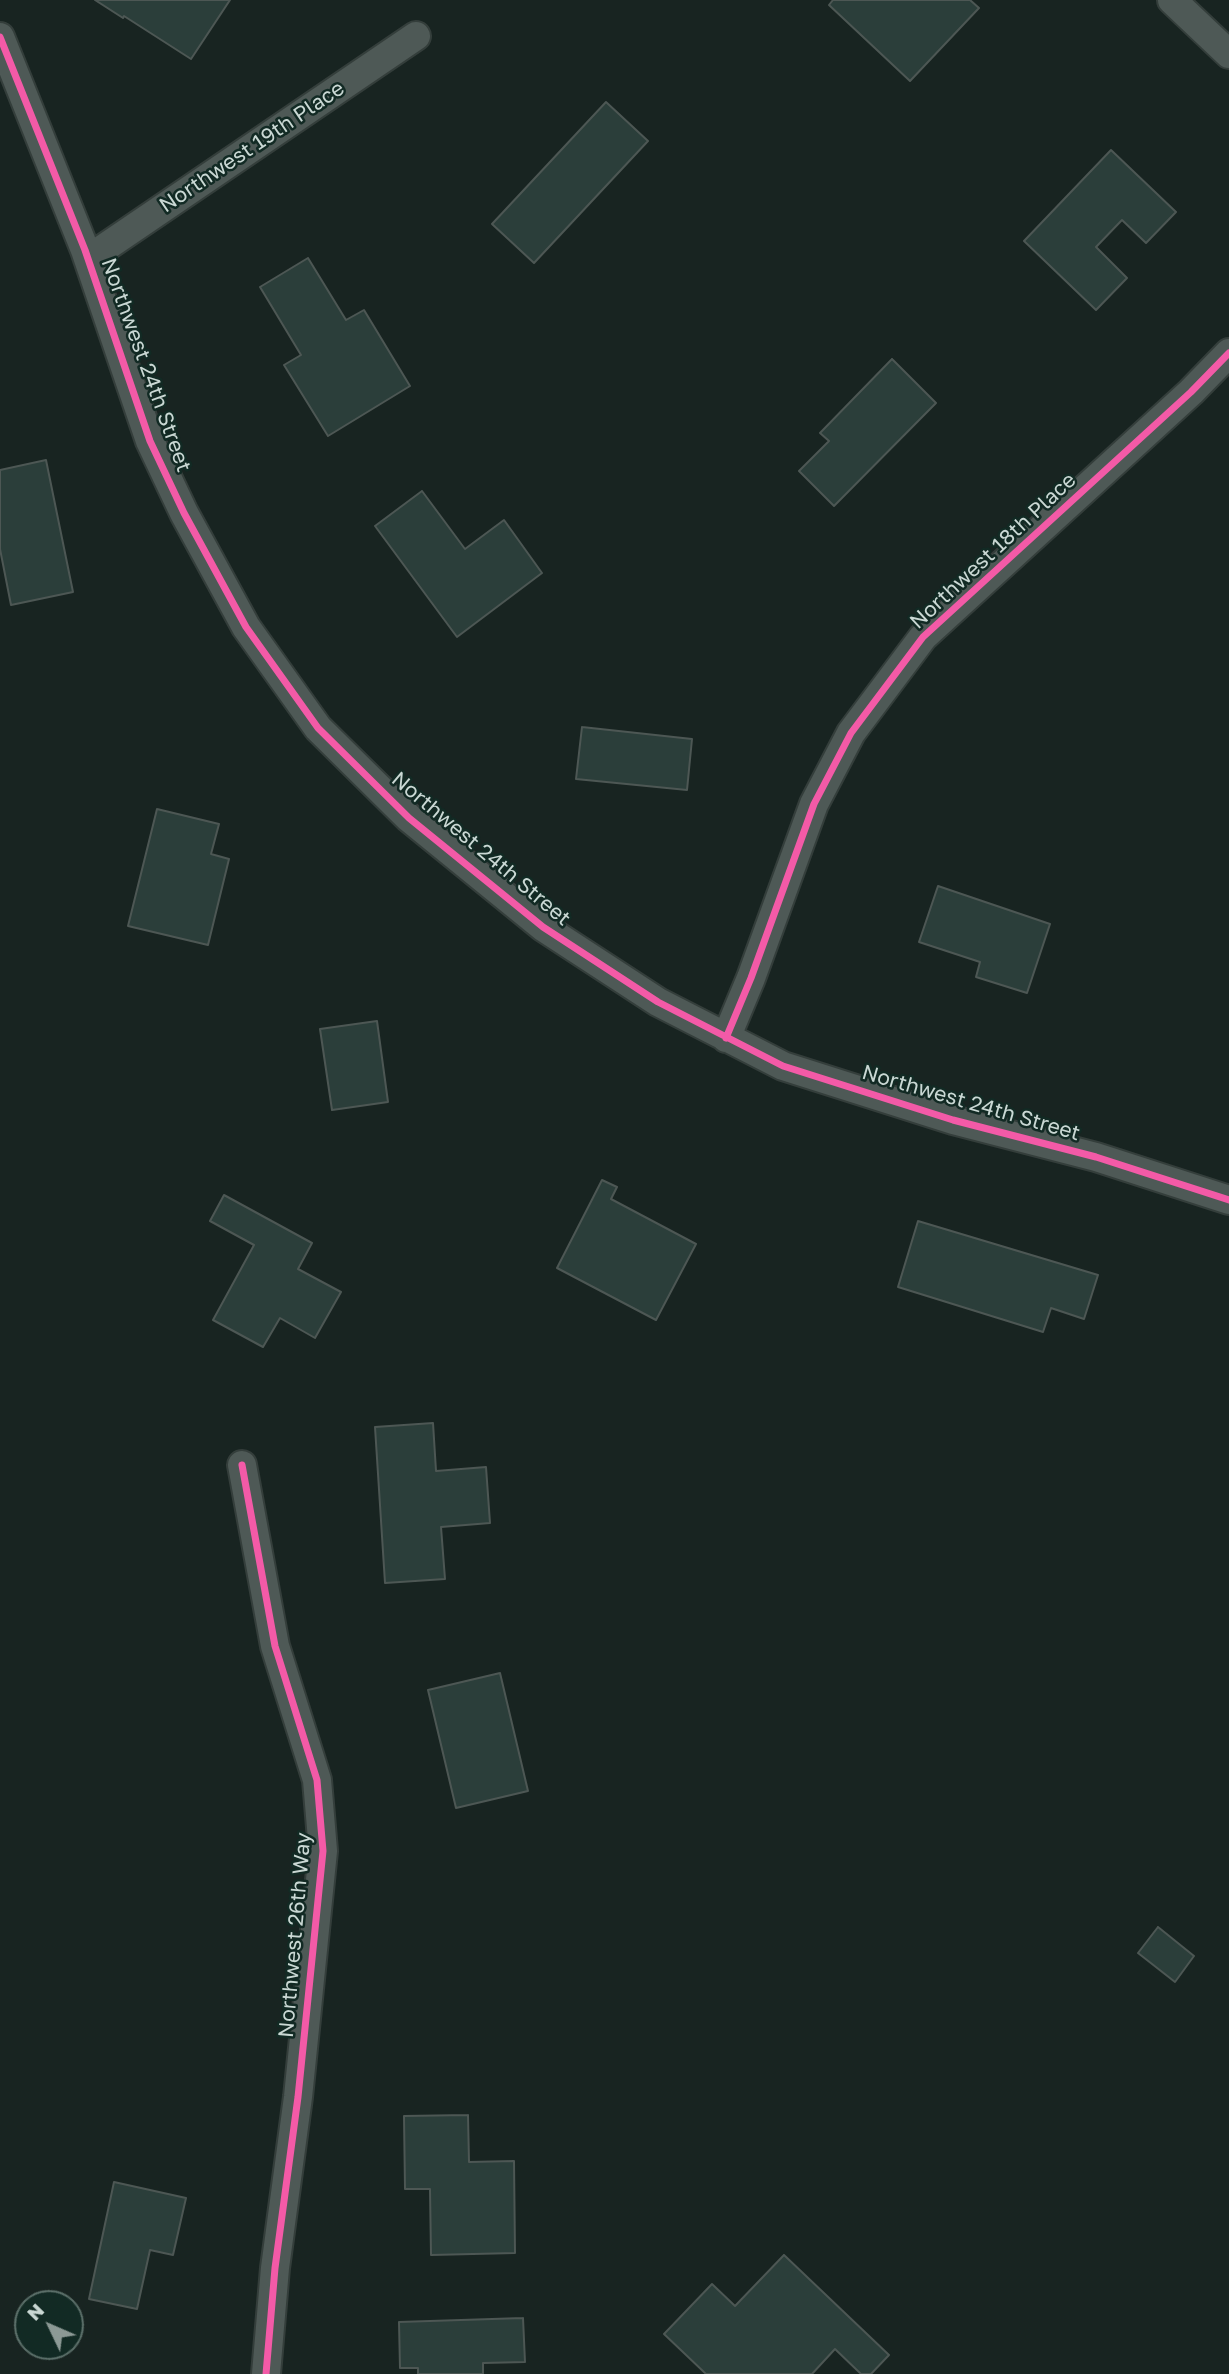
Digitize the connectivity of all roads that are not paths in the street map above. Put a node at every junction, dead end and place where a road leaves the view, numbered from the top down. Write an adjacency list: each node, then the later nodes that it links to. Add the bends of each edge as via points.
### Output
1 (1172, 0): 4 (street)
2 (416, 36): 5 (street, Northwest 19th Place)
3 (0, 37): 5 (street, Northwest 24th Street)
4 (1229, 54)
5 (88, 259): 7 (street, Northwest 24th Street, via 150,440 184,513 246,627 318,728 409,818 543,927 658,1002)
6 (1229, 353): 7 (street, Northwest 18th Place, via 923,637 852,733 814,804)
7 (726, 1038): 8 (street, Northwest 24th Street, via 783,1066)
8 (1229, 1200)
9 (242, 1465): 10 (street, Northwest 26th Way, via 275,1646 317,1780 323,1851)
10 (266, 2374)

